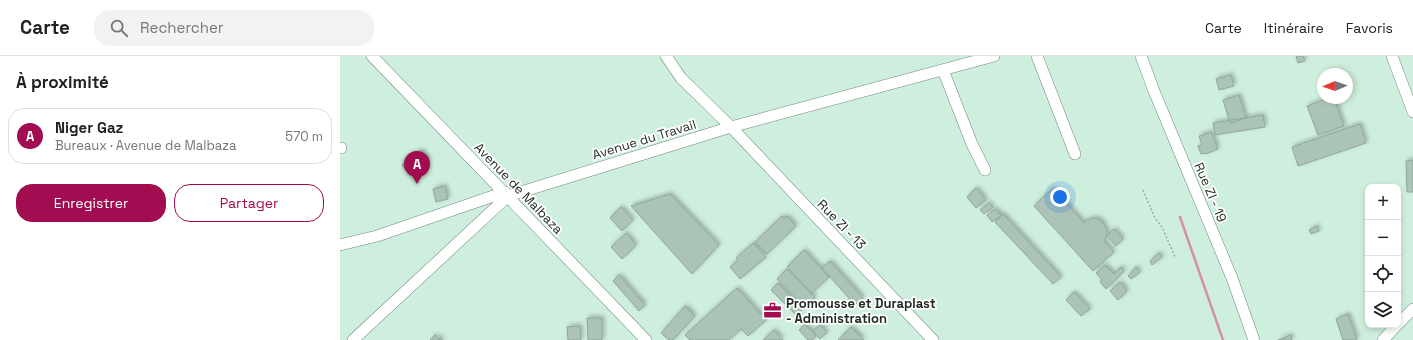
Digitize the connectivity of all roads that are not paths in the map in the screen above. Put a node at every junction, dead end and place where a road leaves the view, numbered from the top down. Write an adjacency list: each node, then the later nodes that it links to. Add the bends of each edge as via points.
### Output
1 (372, 56): 12 (street, Avenue de Malbaza)
2 (666, 56): 9 (street, Rue ZI - 13, via 682,78)
3 (994, 56): 7 (street, Avenue du Travail)
4 (1037, 56): 10 (street)
5 (1141, 56): 20 (street, Rue ZI - 19, via 1232,278)
6 (1392, 56): 8 (street)
7 (943, 70): 9 (street, Avenue du Travail); 11 (street)
8 (1413, 112)
9 (731, 127): 12 (street, Avenue du Travail); 19 (street, Rue ZI - 13)
10 (1075, 154)
11 (985, 170)
12 (506, 194): 13 (street, via 377,236); 17 (street, Avenue du Travail); 18 (street, Avenue de Malbaza)
13 (340, 245)
14 (1413, 309): 15 (street)
15 (1401, 322)
16 (1395, 328): 21 (street)
17 (353, 340)
18 (646, 340)
19 (933, 340)
20 (1254, 340)
21 (1382, 340)

